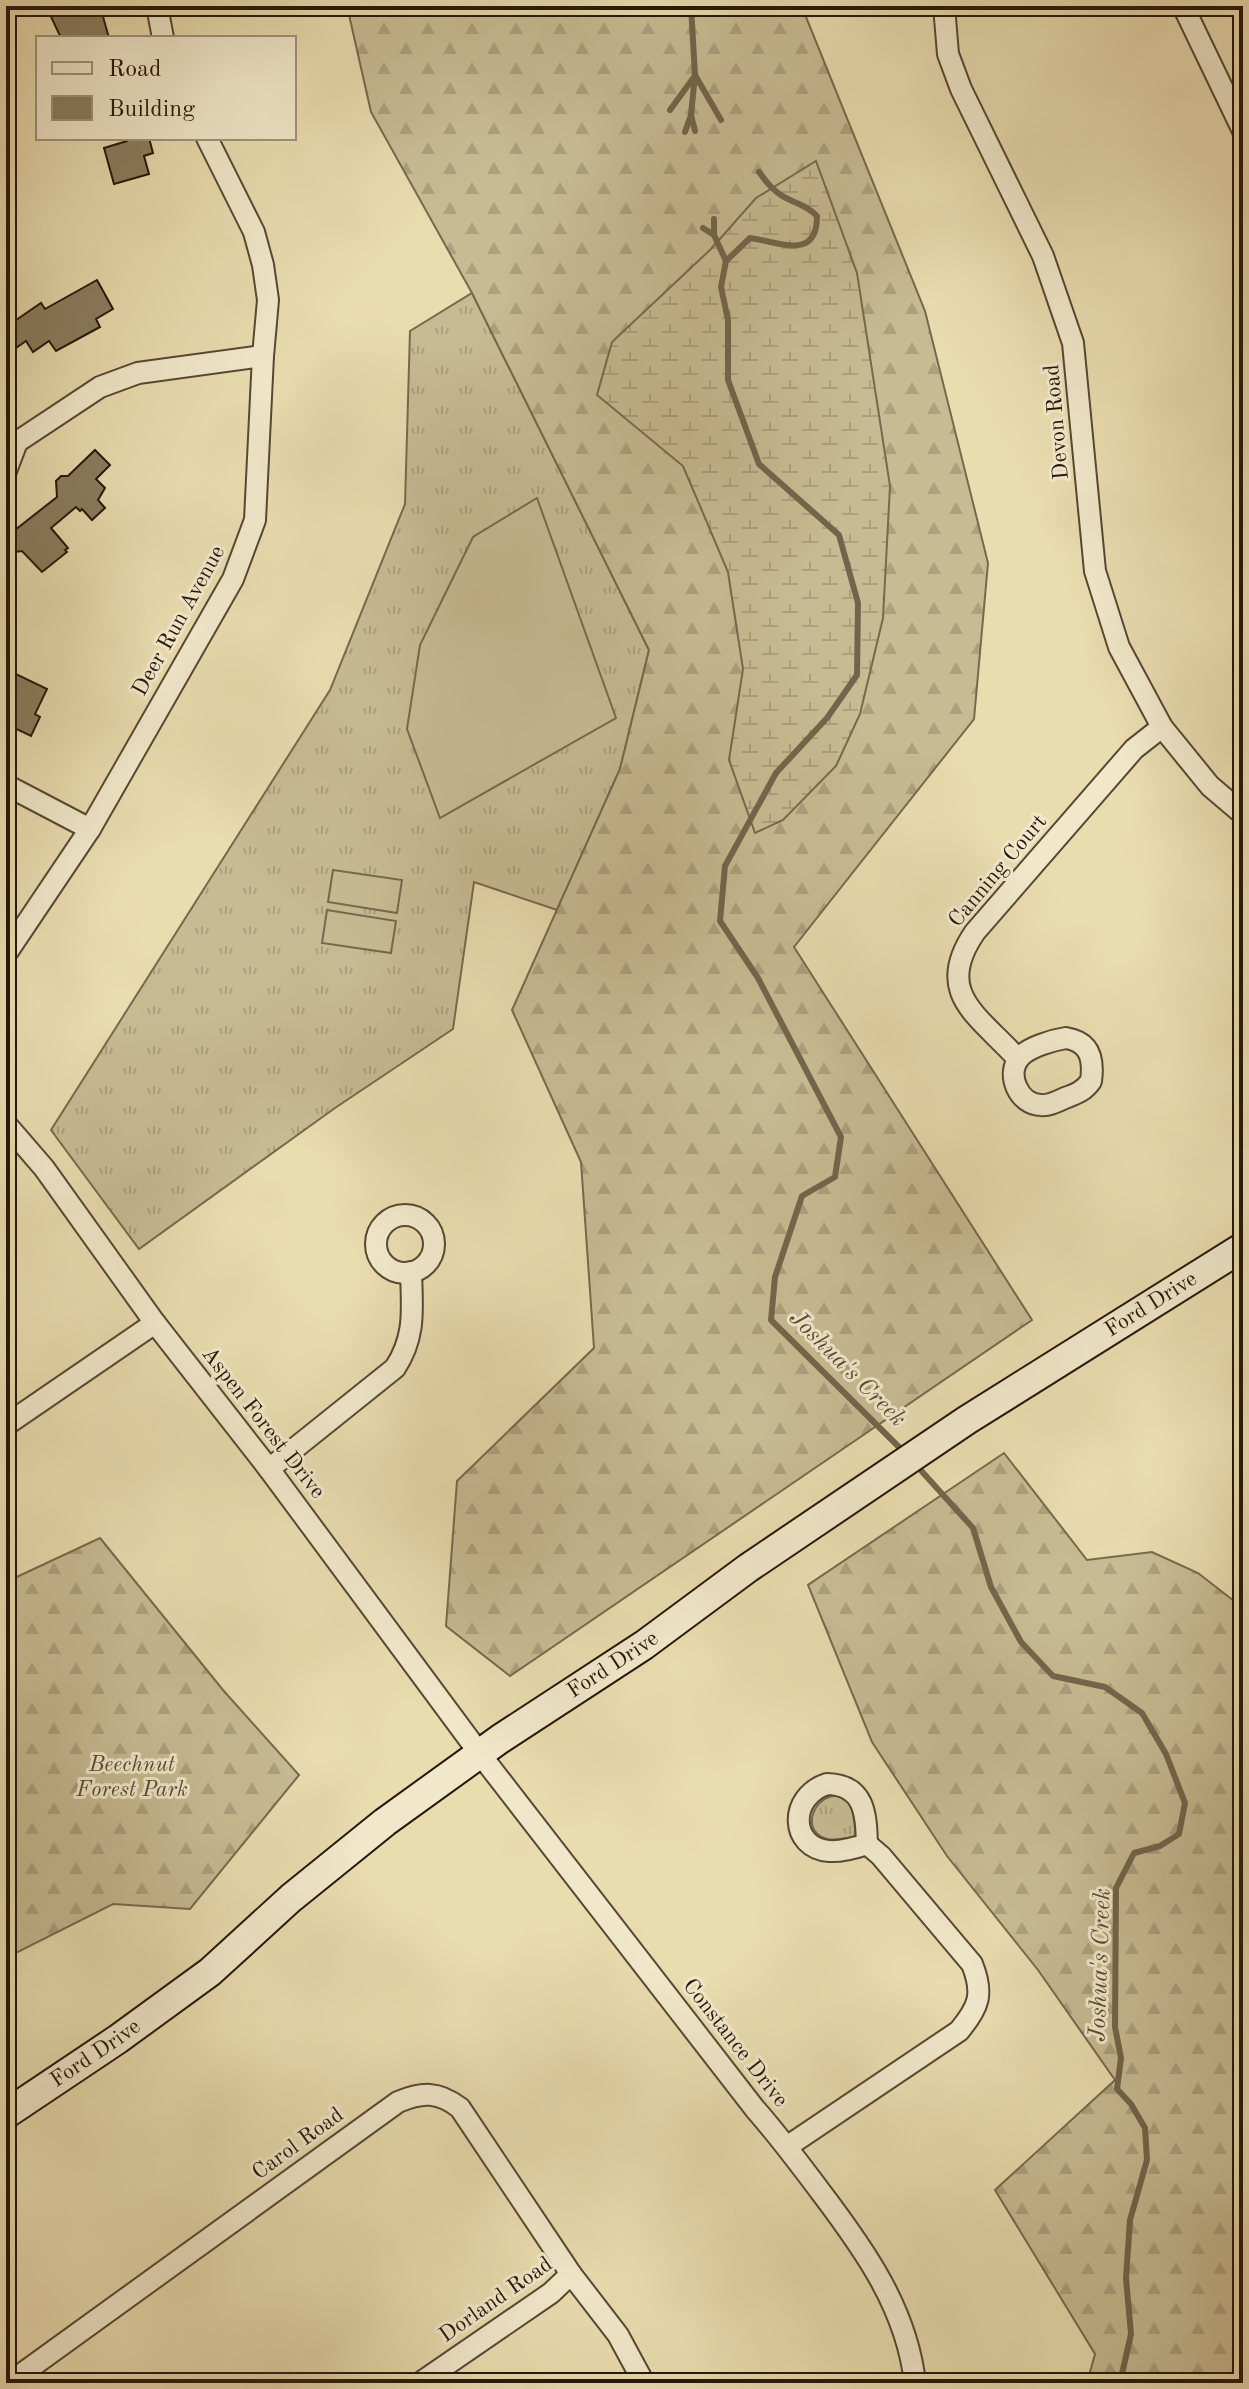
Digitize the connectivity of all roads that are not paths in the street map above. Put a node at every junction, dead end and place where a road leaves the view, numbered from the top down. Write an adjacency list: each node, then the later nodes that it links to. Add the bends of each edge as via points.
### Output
1 (157, 6): 4 (street)
2 (944, 6): 10 (street, Devon Road, via 948,54 961,89 1043,256 1073,343 1095,571 1119,647)
3 (1183, 6): 5 (street)
4 (163, 36)
5 (1243, 131)
6 (208, 140): 7 (street, Deer Run Avenue, via 254,232 263,265 268,300)
7 (263, 356): 8 (street, via 138,373 100,387); 13 (street, Deer Run Avenue, via 255,520 247,544 233,579)
8 (11, 440): 9 (street)
9 (6, 471)
10 (1162, 727): 12 (street, Devon Road, via 1210,786); 15 (street, Canning Court, via 1134,749 962,952 957,983 963,999)
11 (6, 785): 13 (street)
12 (1243, 814)
13 (90, 829): 14 (street, Deer Run Avenue)
14 (6, 954)
15 (1018, 1059)
16 (6, 1124): 19 (street, Aspen Forest Drive, via 44,1168)
17 (1243, 1247): 22 (main road, Ford Drive, via 967,1420)
18 (411, 1272): 21 (street, via 412,1330 407,1351 395,1368)
19 (155, 1323): 20 (street); 21 (street, Aspen Forest Drive)
20 (6, 1425)
21 (269, 1469): 22 (street, Aspen Forest Drive)
22 (480, 1754): 24 (main road, Ford Drive, via 291,1898 210,1972); 25 (street, Constance Drive)
23 (867, 1844): 25 (street, via 972,1964 979,1996 959,2031)
24 (6, 2114)
25 (788, 2146): 30 (street, Constance Drive, via 879,2275 901,2323)
26 (571, 2274): 27 (street, Carol Road, via 460,2108 431,2093 413,2096); 28 (street, Dorland Road); 29 (street, Dorland Road, via 618,2335)
27 (9, 2383)
28 (420, 2383)
29 (644, 2383)
30 (915, 2383)

